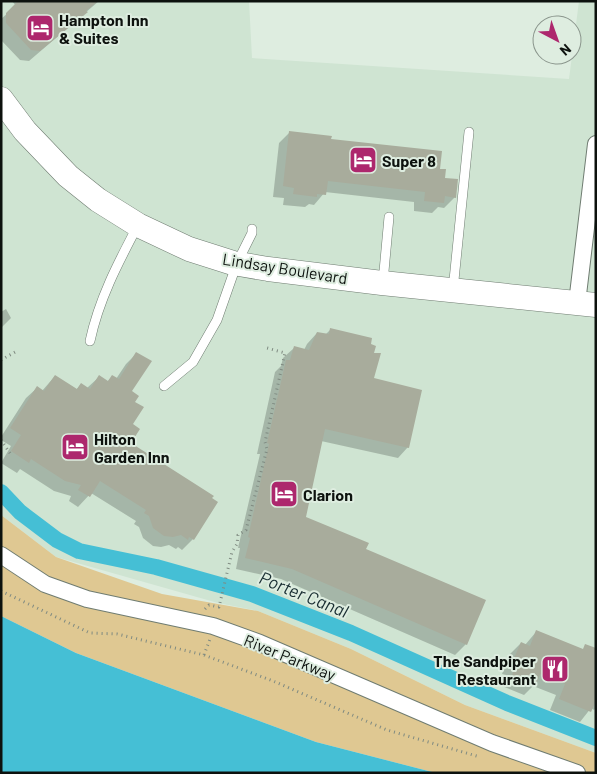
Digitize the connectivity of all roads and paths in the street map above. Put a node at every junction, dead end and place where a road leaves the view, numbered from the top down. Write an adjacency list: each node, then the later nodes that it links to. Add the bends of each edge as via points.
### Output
1 (1, 99): 5 (street, Lindsay Boulevard, via 25,131 68,176)
2 (469, 132): 9 (lane)
3 (596, 144): 10 (street)
4 (389, 218): 8 (lane)
5 (138, 225): 7 (street, Lindsay Boulevard, via 189,249); 11 (lane, via 110,279)
6 (252, 230): 7 (lane)
7 (237, 264): 8 (street, Lindsay Boulevard); 15 (lane, via 217,320 198,354)
8 (382, 283): 9 (street, Lindsay Boulevard)
9 (452, 290): 10 (street, Lindsay Boulevard)
10 (586, 304)
11 (90, 341)
12 (268, 348): 20 (path, via 285,353 265,442 267,450 246,530 238,535 232,552)
13 (17, 350): 14 (path)
14 (1, 360)
15 (164, 386)
16 (1, 440): 17 (path)
17 (12, 456)
18 (1, 555): 24 (street, River Parkway, via 45,584 88,599 213,626 260,642 492,743)
19 (1, 590): 22 (path, via 90,633 117,634)
20 (219, 607)
21 (211, 636): 22 (path)
22 (204, 655): 23 (path, via 386,730)
23 (483, 758)
24 (577, 773)

